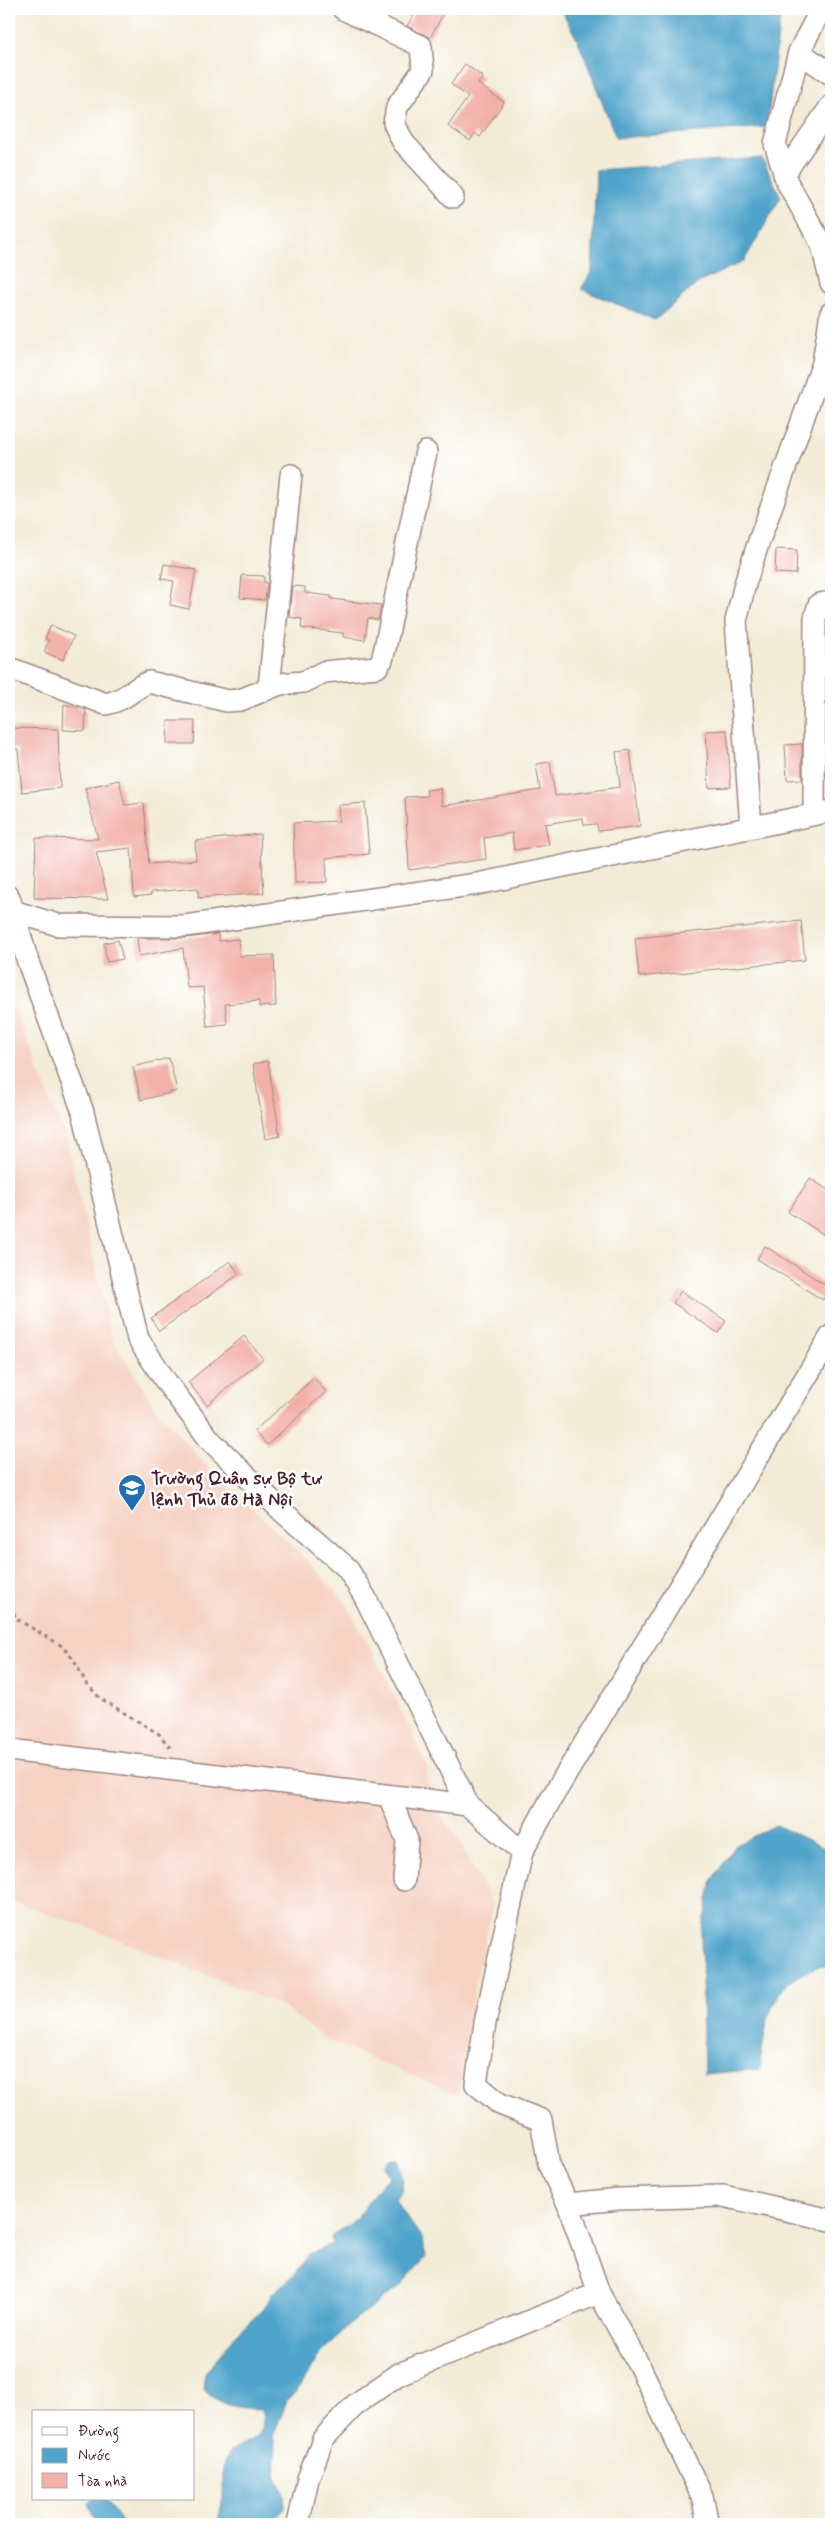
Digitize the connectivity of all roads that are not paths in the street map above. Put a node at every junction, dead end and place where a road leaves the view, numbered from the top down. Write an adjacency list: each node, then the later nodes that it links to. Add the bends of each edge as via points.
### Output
1 (344, 9): 7 (street, via 421,46 423,70 397,107 394,123 403,142)
2 (821, 9): 3 (street)
3 (799, 52): 4 (street); 6 (street, via 775,144)
4 (831, 74)
5 (831, 106): 6 (street)
6 (784, 174): 8 (street, via 822,245)
7 (453, 198)
8 (831, 274): 9 (street)
9 (831, 283)
10 (831, 312): 17 (street, via 823,363 759,540 736,622)
11 (426, 452): 15 (street, via 382,660 377,667 334,670 304,682)
12 (291, 475): 15 (street)
13 (831, 602): 16 (street, via 820,604 815,618)
14 (9, 668): 15 (street, via 106,704 121,701 149,682 226,701 240,700)
15 (269, 687)
16 (823, 812): 17 (street)
17 (751, 827): 18 (street, via 477,884 185,926 58,925)
18 (10, 907): 22 (street, via 83,1112 138,1338 167,1384 210,1440 283,1512 347,1568 365,1597)
19 (831, 1336): 23 (street)
20 (9, 1750): 21 (street)
21 (389, 1796): 22 (street); 24 (street, via 407,1840)
22 (468, 1805): 23 (street)
23 (522, 1852): 25 (street, via 476,2084 500,2104 540,2120 549,2165)
24 (404, 1880)
25 (568, 2204): 26 (street, via 723,2196); 27 (street)
26 (831, 2220)
27 (599, 2293): 28 (street, via 399,2374 356,2404 323,2439 308,2480); 29 (street, via 640,2367 702,2496)
28 (298, 2524)
29 (708, 2524)

